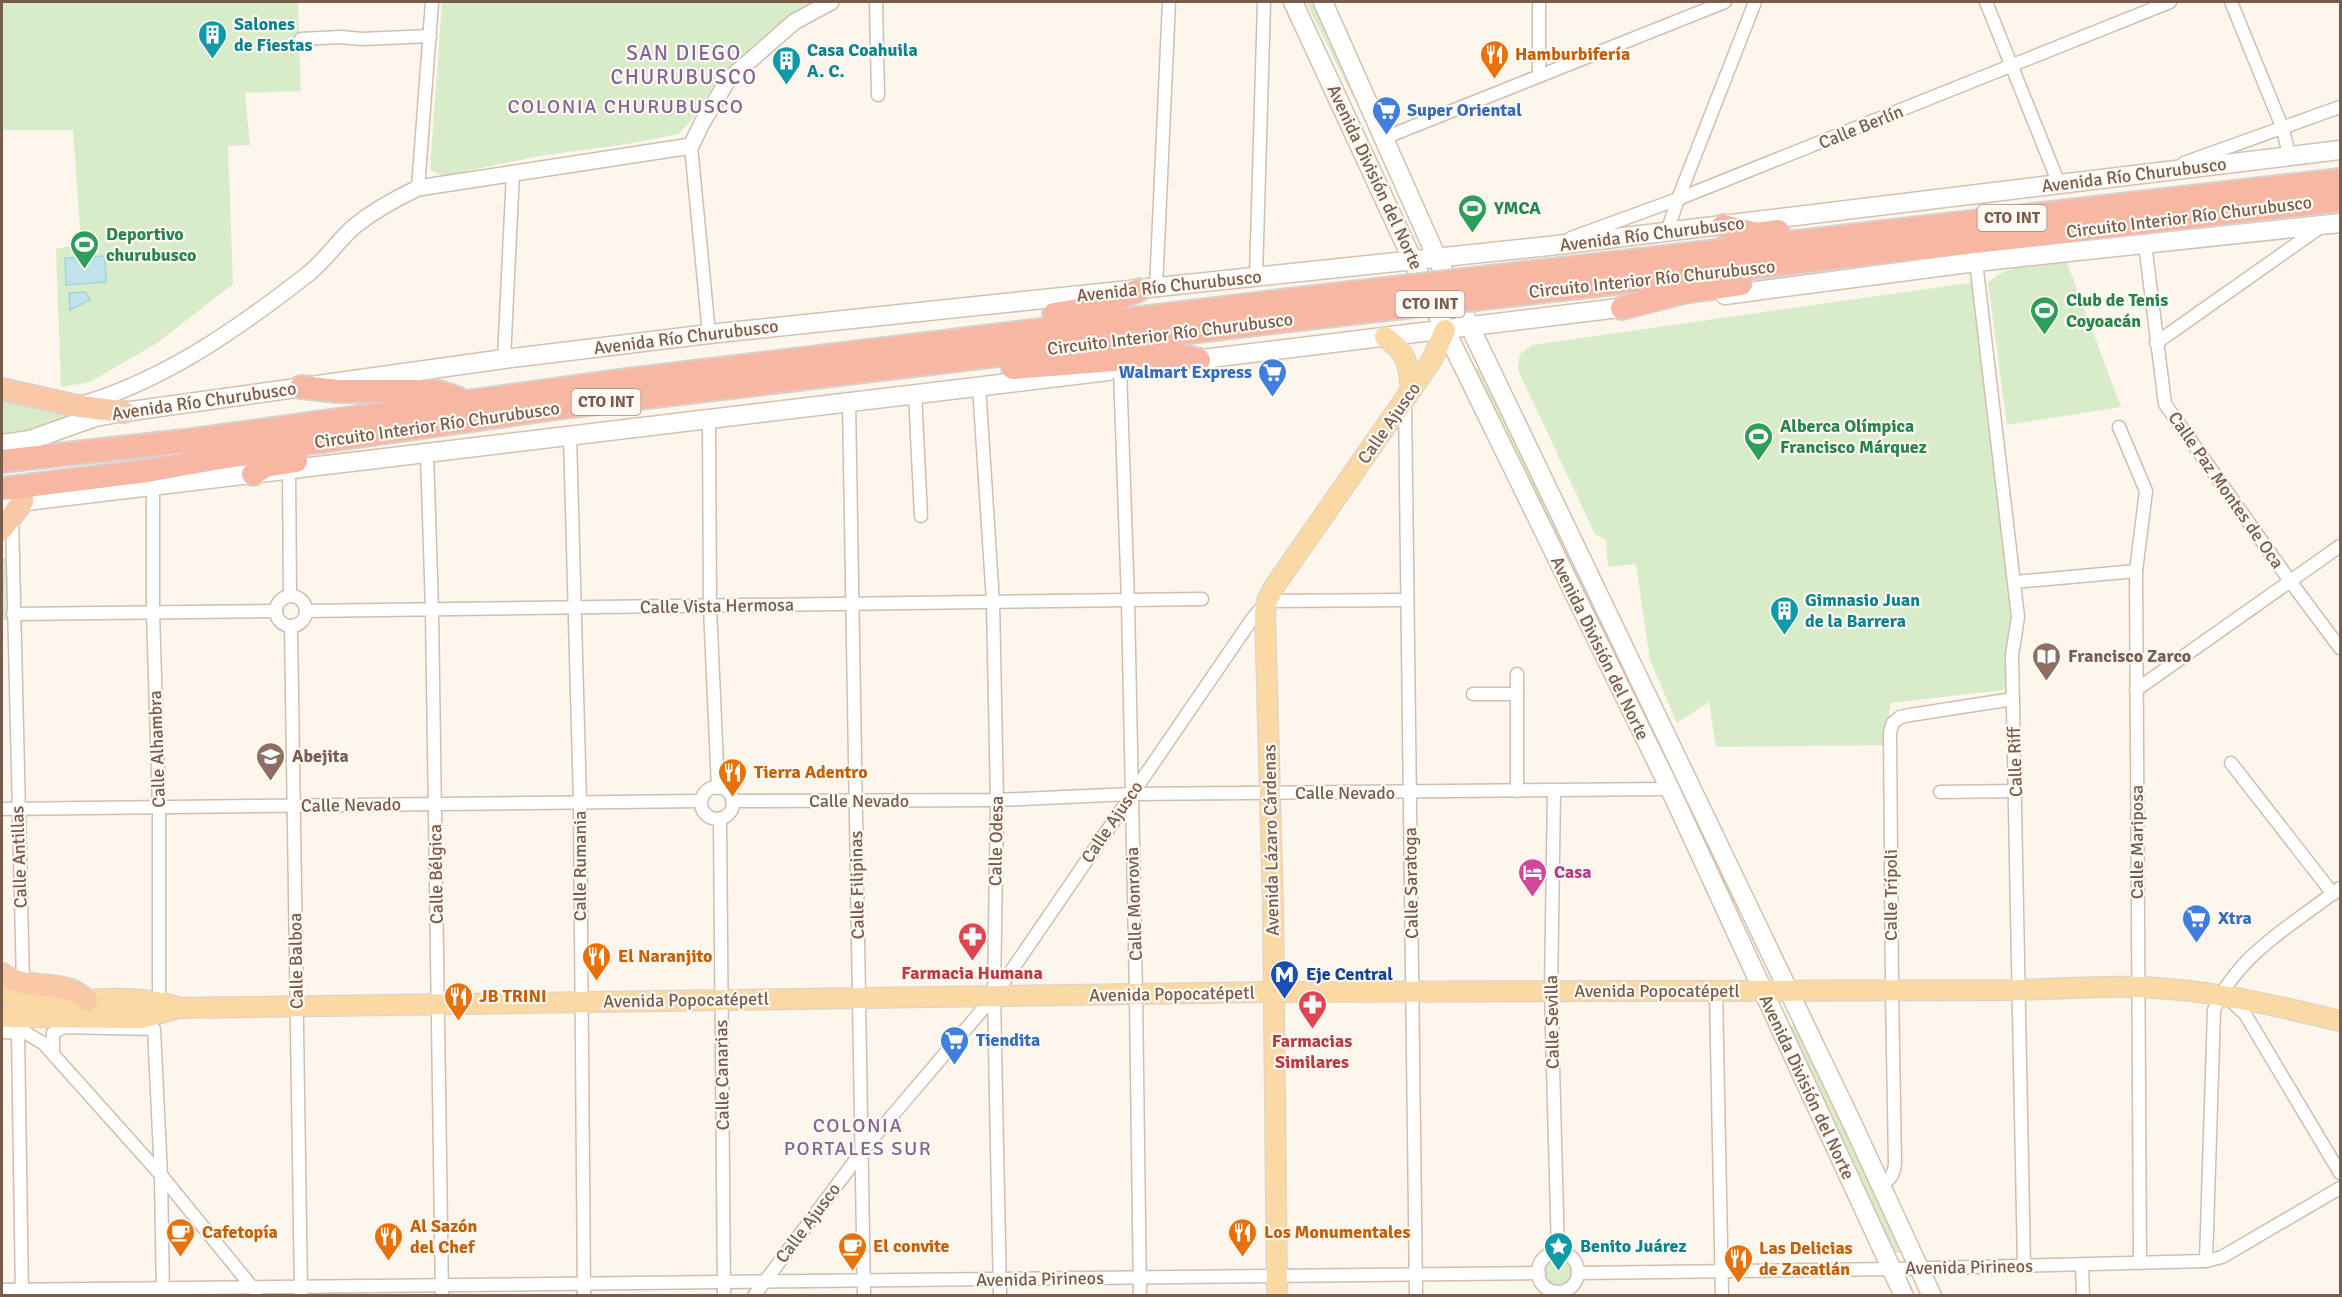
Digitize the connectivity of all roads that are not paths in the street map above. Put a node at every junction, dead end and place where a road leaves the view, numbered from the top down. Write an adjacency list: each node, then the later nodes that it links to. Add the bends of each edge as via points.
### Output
1 (432, 2): 14 (street)
2 (831, 2): 22 (street, via 794,21 728,80)
3 (876, 2): 18 (street)
4 (1169, 2): 48 (street)
5 (1264, 2): 46 (street)
6 (1293, 2): 42 (main road, Avenida División del Norte)
7 (1323, 2): 21 (main road, Avenida División del Norte)
8 (1539, 2): 17 (street)
9 (1725, 2): 17 (street)
10 (1755, 2): 30 (street)
11 (1986, 2): 16 (street)
12 (2170, 2): 16 (street, Calle Berlín)
13 (2231, 2): 20 (street)
14 (430, 36): 15 (street); 29 (street)
15 (301, 39)
16 (2012, 66): 28 (street); 30 (street, Calle Berlín)
17 (1539, 76): 21 (street)
18 (878, 95)
19 (2340, 106): 20 (street)
20 (2283, 129): 24 (street); 26 (street)
21 (1384, 138): 40 (main road, Avenida División del Norte)
22 (692, 146): 25 (street); 56 (street)
23 (2340, 150): 24 (main road, Avenida Río Churubusco / CTO INT)
24 (2289, 155): 26 (main road, Avenida Río Churubusco / CTO INT)
25 (513, 172): 29 (street); 60 (street)
26 (2157, 172): 28 (main road, Avenida Río Churubusco / CTO INT)
27 (2340, 180): 33 (highway, Circuito Interior Río Churubusco / CTO INT)
28 (2060, 184): 34 (main road, Avenida Río Churubusco / CTO INT)
29 (418, 188): 70 (street, via 355,226 310,273 223,336 141,383)
30 (1678, 200): 35 (street); 37 (street, Calle Berlín)
31 (2340, 200): 41 (highway, Circuito Interior Río Churubusco / CTO INT)
32 (2332, 223): 36 (main road, CTO INT); 58 (street)
33 (1951, 225): 34 (highway, via 1919,214 1757,234); 47 (highway, Circuito Interior Río Churubusco / CTO INT)
34 (1723, 226): 35 (main road, Avenida Río Churubusco / CTO INT)
35 (1667, 232): 37 (main road, Avenida Río Churubusco / CTO INT)
36 (2145, 244): 43 (main road, CTO INT); 58 (street, Calle Paz Montes de Oca)
37 (1549, 246): 38 (main road, Avenida Río Churubusco / CTO INT)
38 (1519, 249): 39 (main road, Avenida Río Churubusco / CTO INT); 45 (main road)
39 (1499, 251): 40 (main road, Avenida Río Churubusco / CTO INT); 45 (main road)
40 (1437, 258): 42 (main road, Avenida Río Churubusco / CTO INT); 54 (main road, Avenida División del Norte)
41 (1841, 258): 47 (highway, Circuito Interior Río Churubusco / CTO INT); 50 (highway, via 1810,274 1684,292)
42 (1413, 261): 44 (main road, Avenida Río Churubusco / CTO INT); 55 (main road, Avenida División del Norte)
43 (1976, 262): 50 (main road, CTO INT); 88 (street, Calle Riff)
44 (1373, 265): 46 (main road, Avenida Río Churubusco / CTO INT); 57 (main road, via 1387,279 1402,321 1402,327)
45 (1510, 267): 49 (main road)
46 (1256, 277): 48 (main road, Avenida Río Churubusco / CTO INT)
47 (1561, 279): 51 (highway, Circuito Interior Río Churubusco / CTO INT, bridge)
48 (1148, 289): 56 (main road, Avenida Río Churubusco / CTO INT); 59 (highway, via 1090,308 959,328)
49 (1515, 300): 52 (main road); 53 (main road)
50 (1622, 308): 52 (main road, CTO INT)
51 (1298, 309): 59 (highway, Circuito Interior Río Churubusco / CTO INT); 63 (highway, Circuito Interior Río Churubusco / CTO INT)
52 (1534, 319): 53 (main road, CTO INT)
53 (1503, 323): 54 (main road, CTO INT)
54 (1472, 327): 55 (main road, CTO INT); 133 (main road, Avenida División del Norte)
55 (1445, 330): 57 (main road, CTO INT); 68 (main road, Calle Ajusco, via 1435,356); 112 (main road, Avenida División del Norte)
56 (709, 334): 60 (main road, Avenida Río Churubusco / CTO INT)
57 (1390, 337): 61 (main road, CTO INT); 68 (main road, via 1406,358)
58 (2156, 343): 87 (street, Calle Paz Montes de Oca, via 2165,404)
59 (934, 344): 71 (highway, Circuito Interior Río Churubusco / CTO INT)
60 (504, 359): 65 (main road, Avenida Río Churubusco / CTO INT)
61 (1200, 360): 62 (main road, CTO INT); 63 (highway, via 1178,355 927,378)
62 (1120, 369): 64 (main road, CTO INT); 92 (street, Calle Monrovia)
63 (866, 371): 71 (highway, Circuito Interior Río Churubusco / CTO INT, via 623,399)
64 (979, 386): 67 (main road, CTO INT); 94 (street, Calle Odesa)
65 (301, 387): 71 (highway, via 435,391); 72 (main road, Avenida Río Churubusco / CTO INT)
66 (2, 389): 70 (highway)
67 (915, 394): 69 (main road, CTO INT); 84 (street)
68 (1408, 395): 91 (street, Calle Saratoga); 93 (main road, Calle Ajusco)
69 (849, 402): 73 (main road, CTO INT); 95 (street, Calle Filipinas)
70 (77, 406): 72 (highway)
71 (468, 411): 78 (highway, Circuito Interior Río Churubusco / CTO INT); 80 (highway, via 426,441 265,466); 82 (highway, Circuito Interior Río Churubusco / CTO INT, via 147,471)
72 (124, 412): 76 (main road, Avenida Río Churubusco / CTO INT, via 94,417 30,440)
73 (709, 419): 75 (main road, CTO INT); 96 (street)
74 (2119, 427): 86 (street, Calle Mariposa, via 2146,491)
75 (570, 436): 77 (main road, CTO INT); 97 (street, Calle Rumania)
76 (2, 444)
77 (427, 453): 79 (main road, CTO INT); 98 (street, Calle Bélgica)
78 (2, 461)
79 (289, 470): 80 (main road, CTO INT); 89 (street)
80 (253, 474): 81 (main road, CTO INT)
81 (153, 486): 83 (main road, CTO INT); 101 (street, Calle Alhambra)
82 (2, 489)
83 (9, 512): 102 (street, Calle Antillas)
84 (921, 516)
85 (2340, 546): 87 (street)
86 (2136, 571): 88 (street); 106 (street, Calle Mariposa)
87 (2290, 581): 104 (street, Calle Paz Montes de Oca); 106 (street)
88 (2015, 582): 109 (street, Calle Riff, via 2018,617 2012,655)
89 (290, 596): 99 (street, via 280,601); 100 (street, via 302,600)
90 (1202, 599): 92 (street, Calle Vista Hermosa)
91 (1407, 600): 93 (street); 115 (street, Calle Saratoga)
92 (1128, 601): 94 (street, Calle Vista Hermosa); 119 (street, Calle Monrovia)
93 (1267, 601): 118 (main road, Avenida Lázaro Cárdenas); 119 (street, Calle Ajusco)
94 (993, 602): 95 (street, Calle Vista Hermosa); 120 (street, Calle Odesa)
95 (851, 604): 96 (street, Calle Vista Hermosa); 123 (street, Calle Filipinas)
96 (710, 607): 97 (street, Calle Vista Hermosa); 111 (street)
97 (574, 608): 98 (street, Calle Vista Hermosa); 124 (street, Calle Rumania)
98 (432, 610): 100 (street, Calle Vista Hermosa); 125 (street, Calle Bélgica)
99 (276, 611): 101 (street); 103 (street, via 281,622)
100 (306, 611): 103 (street, via 302,621)
101 (153, 613): 102 (street); 127 (street, Calle Alhambra)
102 (13, 614): 129 (street, Calle Antillas)
103 (291, 626): 126 (street, Calle Balboa)
104 (2340, 648)
105 (1517, 674): 108 (street)
106 (2136, 690): 136 (street, Calle Mariposa)
107 (1473, 694): 108 (street)
108 (1517, 694): 113 (street)
109 (2013, 699): 114 (street, Calle Riff); 139 (street, Calle Trípoli, via 1900,717 1893,723)
110 (2231, 763): 131 (street)
111 (718, 788): 121 (street, via 707,791); 122 (street, via 726,790)
112 (1670, 789): 116 (street, Calle Nevado); 132 (main road, Avenida División del Norte)
113 (1517, 791): 115 (street, Calle Nevado); 116 (street, Calle Nevado)
114 (2016, 791): 117 (street); 140 (street, Calle Riff)
115 (1410, 792): 118 (street, Calle Nevado); 144 (street, Calle Saratoga)
116 (1554, 792): 141 (street, Calle Sevilla)
117 (1940, 792)
118 (1270, 793): 119 (street, Calle Nevado); 143 (main road, Avenida Lázaro Cárdenas)
119 (1131, 794): 120 (street, Calle Nevado); 146 (street, Calle Monrovia); 148 (street, Calle Ajusco)
120 (997, 800): 123 (street, Calle Nevado); 148 (street, Calle Odesa)
121 (701, 801): 124 (street, Calle Nevado); 130 (street, via 706,815)
122 (732, 801): 123 (street, Calle Nevado); 130 (street, via 729,812)
123 (856, 801): 149 (street, Calle Filipinas)
124 (580, 802): 125 (street, Calle Nevado); 152 (street, Calle Rumania)
125 (435, 804): 126 (street, Calle Nevado); 153 (street, Calle Bélgica)
126 (294, 806): 127 (street, Calle Nevado); 154 (street, Calle Balboa)
127 (159, 807): 129 (street, Calle Nevado); 155 (street, Calle Alhambra)
128 (2, 809): 129 (street, Calle Nevado)
129 (17, 809): 135 (street, Calle Antillas)
130 (720, 819): 150 (street, Calle Canarias)
131 (2337, 891): 147 (street, via 2264,945)
132 (1719, 898): 133 (main road, via 1727,902 1753,956 1761,957); 137 (main road, Avenida División del Norte)
133 (1766, 945): 138 (main road, Avenida División del Norte)
134 (2, 974): 135 (highway)
135 (23, 983): 151 (highway, via 71,990)
136 (2138, 987): 140 (main road, Avenida Popocatépetl); 147 (main road, Avenida Popocatépetl); 168 (street, Calle Mariposa)
137 (1762, 990): 138 (main road, Avenida Popocatépetl); 142 (main road, Avenida Popocatépetl); 171 (main road, Avenida División del Norte)
138 (1788, 990): 139 (main road, Avenida Popocatépetl); 164 (main road, Avenida División del Norte)
139 (1892, 990): 140 (main road, Avenida Popocatépetl); 164 (street, Calle Trípoli, via 1895,1164 1890,1180)
140 (2019, 990): 170 (street, Calle Riff)
141 (1551, 991): 142 (main road, Avenida Popocatépetl); 144 (main road, Avenida Popocatépetl); 166 (street, Calle Sevilla)
142 (1716, 991): 173 (street)
143 (1274, 992): 144 (main road, Avenida Popocatépetl); 146 (main road, Avenida Popocatépetl); 181 (main road, Avenida Lázaro Cárdenas)
144 (1412, 992): 176 (street, Calle Saratoga)
145 (2, 994): 151 (main road, Avenida Popocatépetl)
146 (1136, 995): 148 (main road, Avenida Popocatépetl); 177 (street, Calle Monrovia)
147 (2220, 995): 157 (main road, Avenida Popocatépetl); 162 (street, via 2245,1014); 167 (street, via 2214,1010)
148 (994, 996): 149 (main road, Avenida Popocatépetl); 161 (street, Calle Ajusco); 178 (street, Calle Odesa)
149 (860, 998): 150 (main road, Avenida Popocatépetl); 161 (street, Calle Filipinas)
150 (722, 999): 152 (main road, Avenida Popocatépetl); 182 (street, Calle Canarias)
151 (87, 1000): 155 (main road, Avenida Popocatépetl, via 140,999)
152 (581, 1001): 153 (main road, Avenida Popocatépetl); 184 (street, Calle Rumania)
153 (438, 1003): 154 (main road, Avenida Popocatépetl); 185 (street, Calle Bélgica)
154 (297, 1005): 155 (main road, Avenida Popocatépetl, via 179,1008); 188 (street, Calle Balboa)
155 (157, 1014): 156 (main road, Avenida Popocatépetl, via 141,1018); 160 (street, via 64,1027 53,1033); 163 (street, Calle Alhambra)
156 (2, 1017)
157 (2340, 1021)
158 (2, 1032): 159 (street)
159 (18, 1033): 160 (street, via 36,1037); 189 (street)
160 (53, 1053): 163 (street)
161 (863, 1150): 179 (street, Calle Filipinas); 180 (street, Calle Ajusco)
162 (2340, 1173)
163 (161, 1175): 186 (street, Calle Alhambra); 187 (street)
164 (1881, 1186): 172 (main road, Avenida División del Norte)
165 (2340, 1188): 167 (street, Avenida Pirineos, via 2222,1257)
166 (1558, 1252): 174 (street, via 1544,1259); 175 (street, via 1575,1261)
167 (2206, 1261): 168 (street, Avenida Pirineos)
168 (2140, 1263): 169 (street, Avenida Pirineos)
169 (2082, 1264): 170 (street, Avenida Pirineos); 199 (street)
170 (2024, 1266): 172 (street, Avenida Pirineos)
171 (1892, 1269): 172 (street, Avenida Pirineos); 173 (street, Avenida Pirineos); 197 (main road, Avenida División del Norte)
172 (1919, 1269): 198 (main road, Avenida División del Norte)
173 (1722, 1271): 175 (street, Avenida Pirineos); 196 (street)
174 (1539, 1273): 176 (street, Avenida Pirineos); 190 (street, via 1546,1288)
175 (1578, 1273): 190 (street, via 1574,1284)
176 (1415, 1274): 181 (street, Avenida Pirineos); 195 (street, Calle Saratoga)
177 (1140, 1278): 178 (street, Avenida Pirineos); 181 (street, Avenida Pirineos); 194 (street, Calle Monrovia)
178 (999, 1279): 179 (street, Avenida Pirineos); 193 (street, Calle Odesa)
179 (864, 1281): 180 (street, Avenida Pirineos); 192 (street, Calle Filipinas)
180 (764, 1282): 182 (street, Avenida Pirineos); 191 (street, Calle Ajusco)
181 (1277, 1286)
182 (724, 1289): 184 (street, Avenida Pirineos)
183 (2, 1290): 189 (street, Avenida Pirineos)
184 (584, 1290): 185 (street, Avenida Pirineos)
185 (442, 1291): 188 (street, Avenida Pirineos)
186 (163, 1292): 187 (street, Avenida Pirineos); 189 (street, Avenida Pirineos)
187 (256, 1292): 188 (street, Avenida Pirineos)
188 (301, 1292)
189 (22, 1293)
190 (1558, 1294)
191 (754, 1296)
192 (864, 1296)
193 (1000, 1296)
194 (1140, 1296)
195 (1416, 1296)
196 (1722, 1296)
197 (1904, 1296)
198 (1932, 1296)
199 (2083, 1296)

